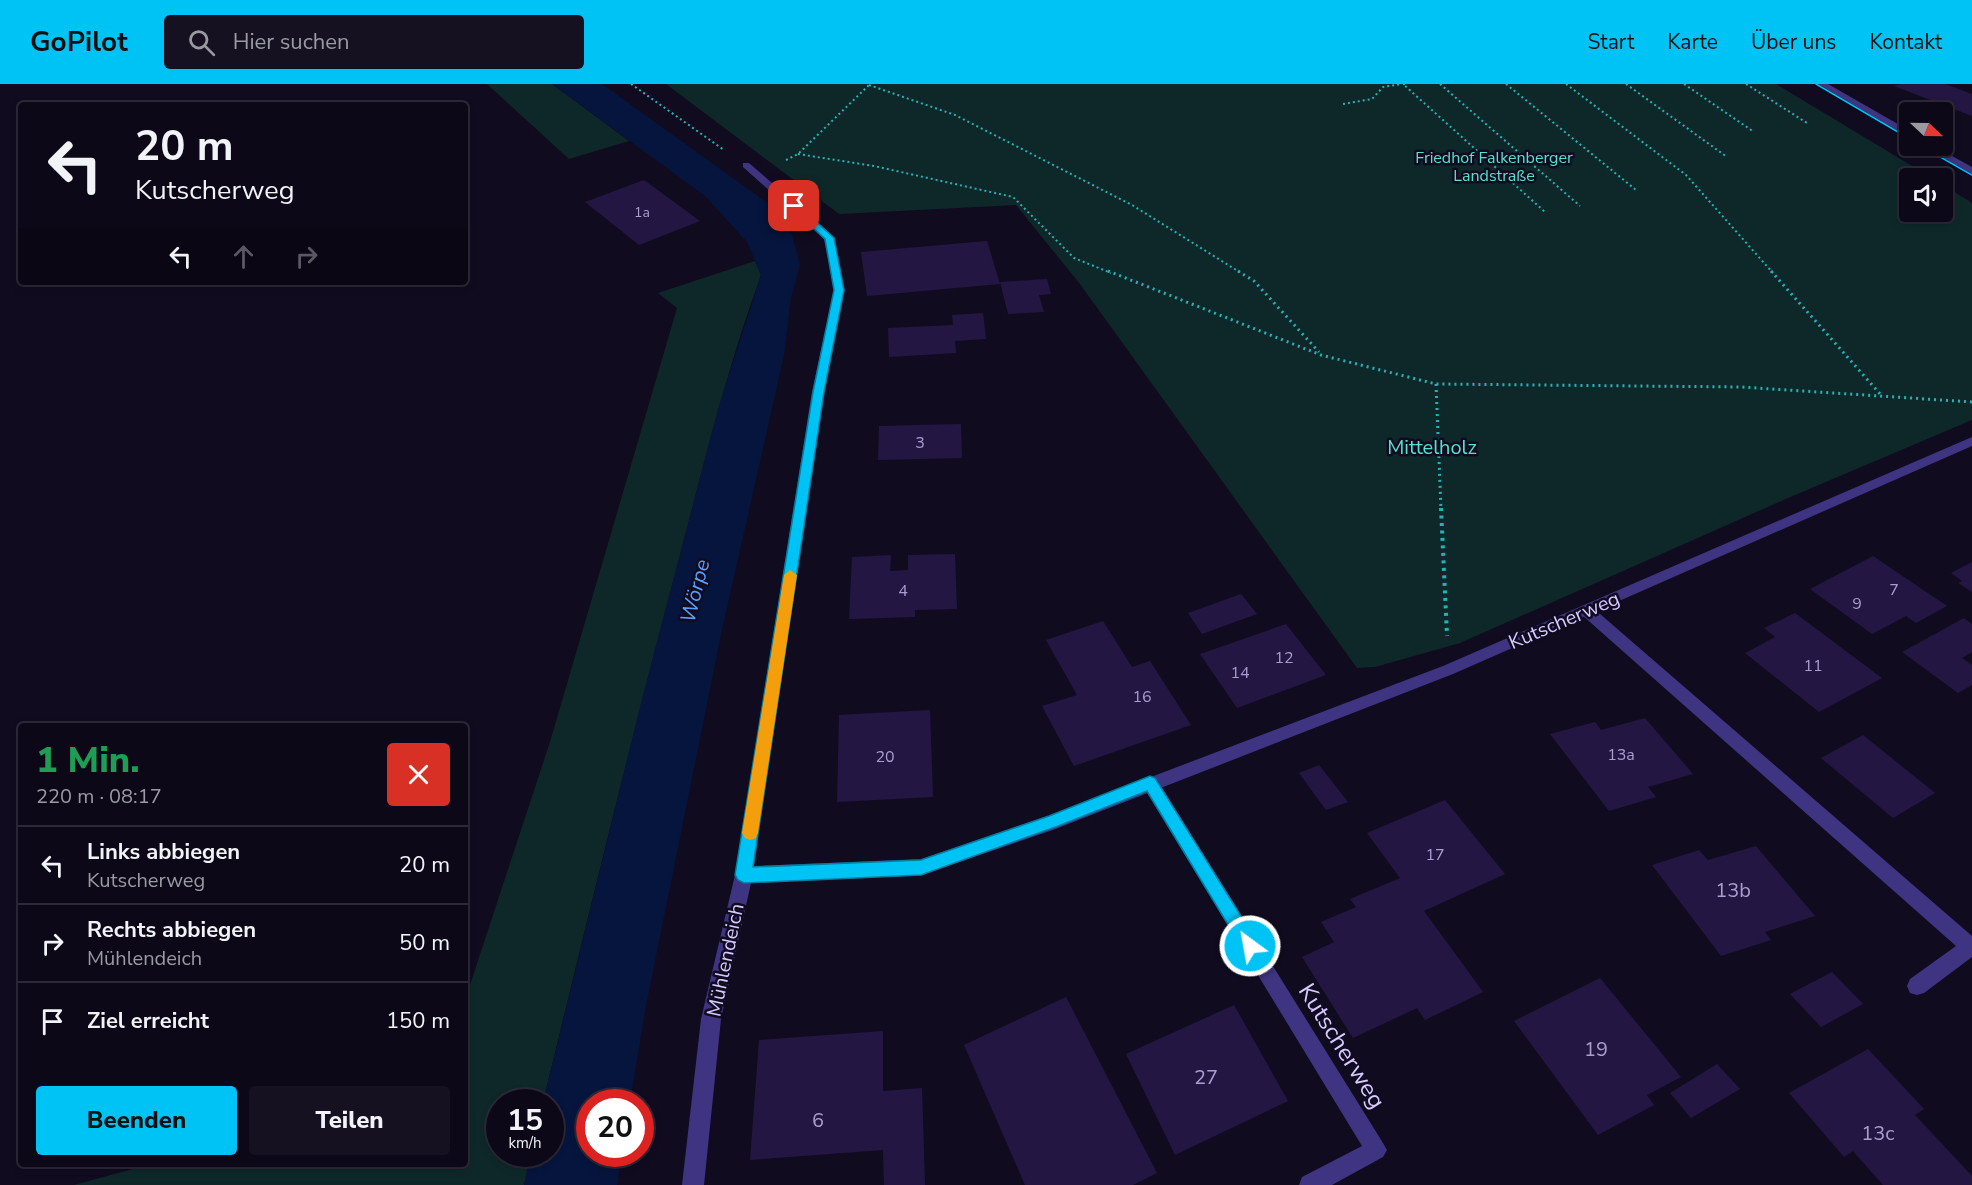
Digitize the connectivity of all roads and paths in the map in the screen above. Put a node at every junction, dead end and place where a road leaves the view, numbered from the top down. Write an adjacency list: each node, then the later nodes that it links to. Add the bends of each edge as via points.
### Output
1 (632, 84): 18 (path)
2 (1403, 84): 11 (path, via 1383,87 1372,99); 23 (path)
3 (1440, 84): 22 (path)
4 (1506, 84): 21 (path)
5 (1566, 84): 26 (path, via 1686,175)
6 (1626, 84): 17 (path)
7 (1684, 84): 14 (path)
8 (1746, 84): 12 (path)
9 (1822, 84): 13 (street)
10 (868, 85): 15 (path); 24 (path, via 955,115 1132,205 1254,282)
11 (1343, 104)
12 (1807, 123)
13 (1899, 129)
14 (1754, 132)
15 (798, 154): 20 (path); 24 (path, via 1013,196 1074,258)
16 (1946, 156): 19 (street)
17 (1727, 157)
18 (746, 165): 20 (street, Mühlendeich)
19 (1972, 171)
20 (758, 174): 32 (street, Mühlendeich, via 829,238 839,290 817,403)
21 (1636, 190)
22 (1580, 206)
23 (1545, 212)
24 (1321, 355): 25 (path)
25 (1436, 384): 26 (path, via 1742,387); 30 (path)
26 (1882, 396): 27 (path)
27 (1972, 402)
28 (1972, 441): 29 (street, Kutscherweg)
29 (1587, 611): 30 (street, Kutscherweg); 33 (street, via 1971,947)
30 (1448, 670): 31 (street, Kutscherweg)
31 (1150, 783): 32 (street, Kutscherweg, via 1053,822 921,867); 35 (street, Kutscherweg, via 1376,1150)
32 (744, 875): 34 (street, Mühlendeich, via 711,1019)
33 (1917, 986)
34 (693, 1185)
35 (1310, 1185)

